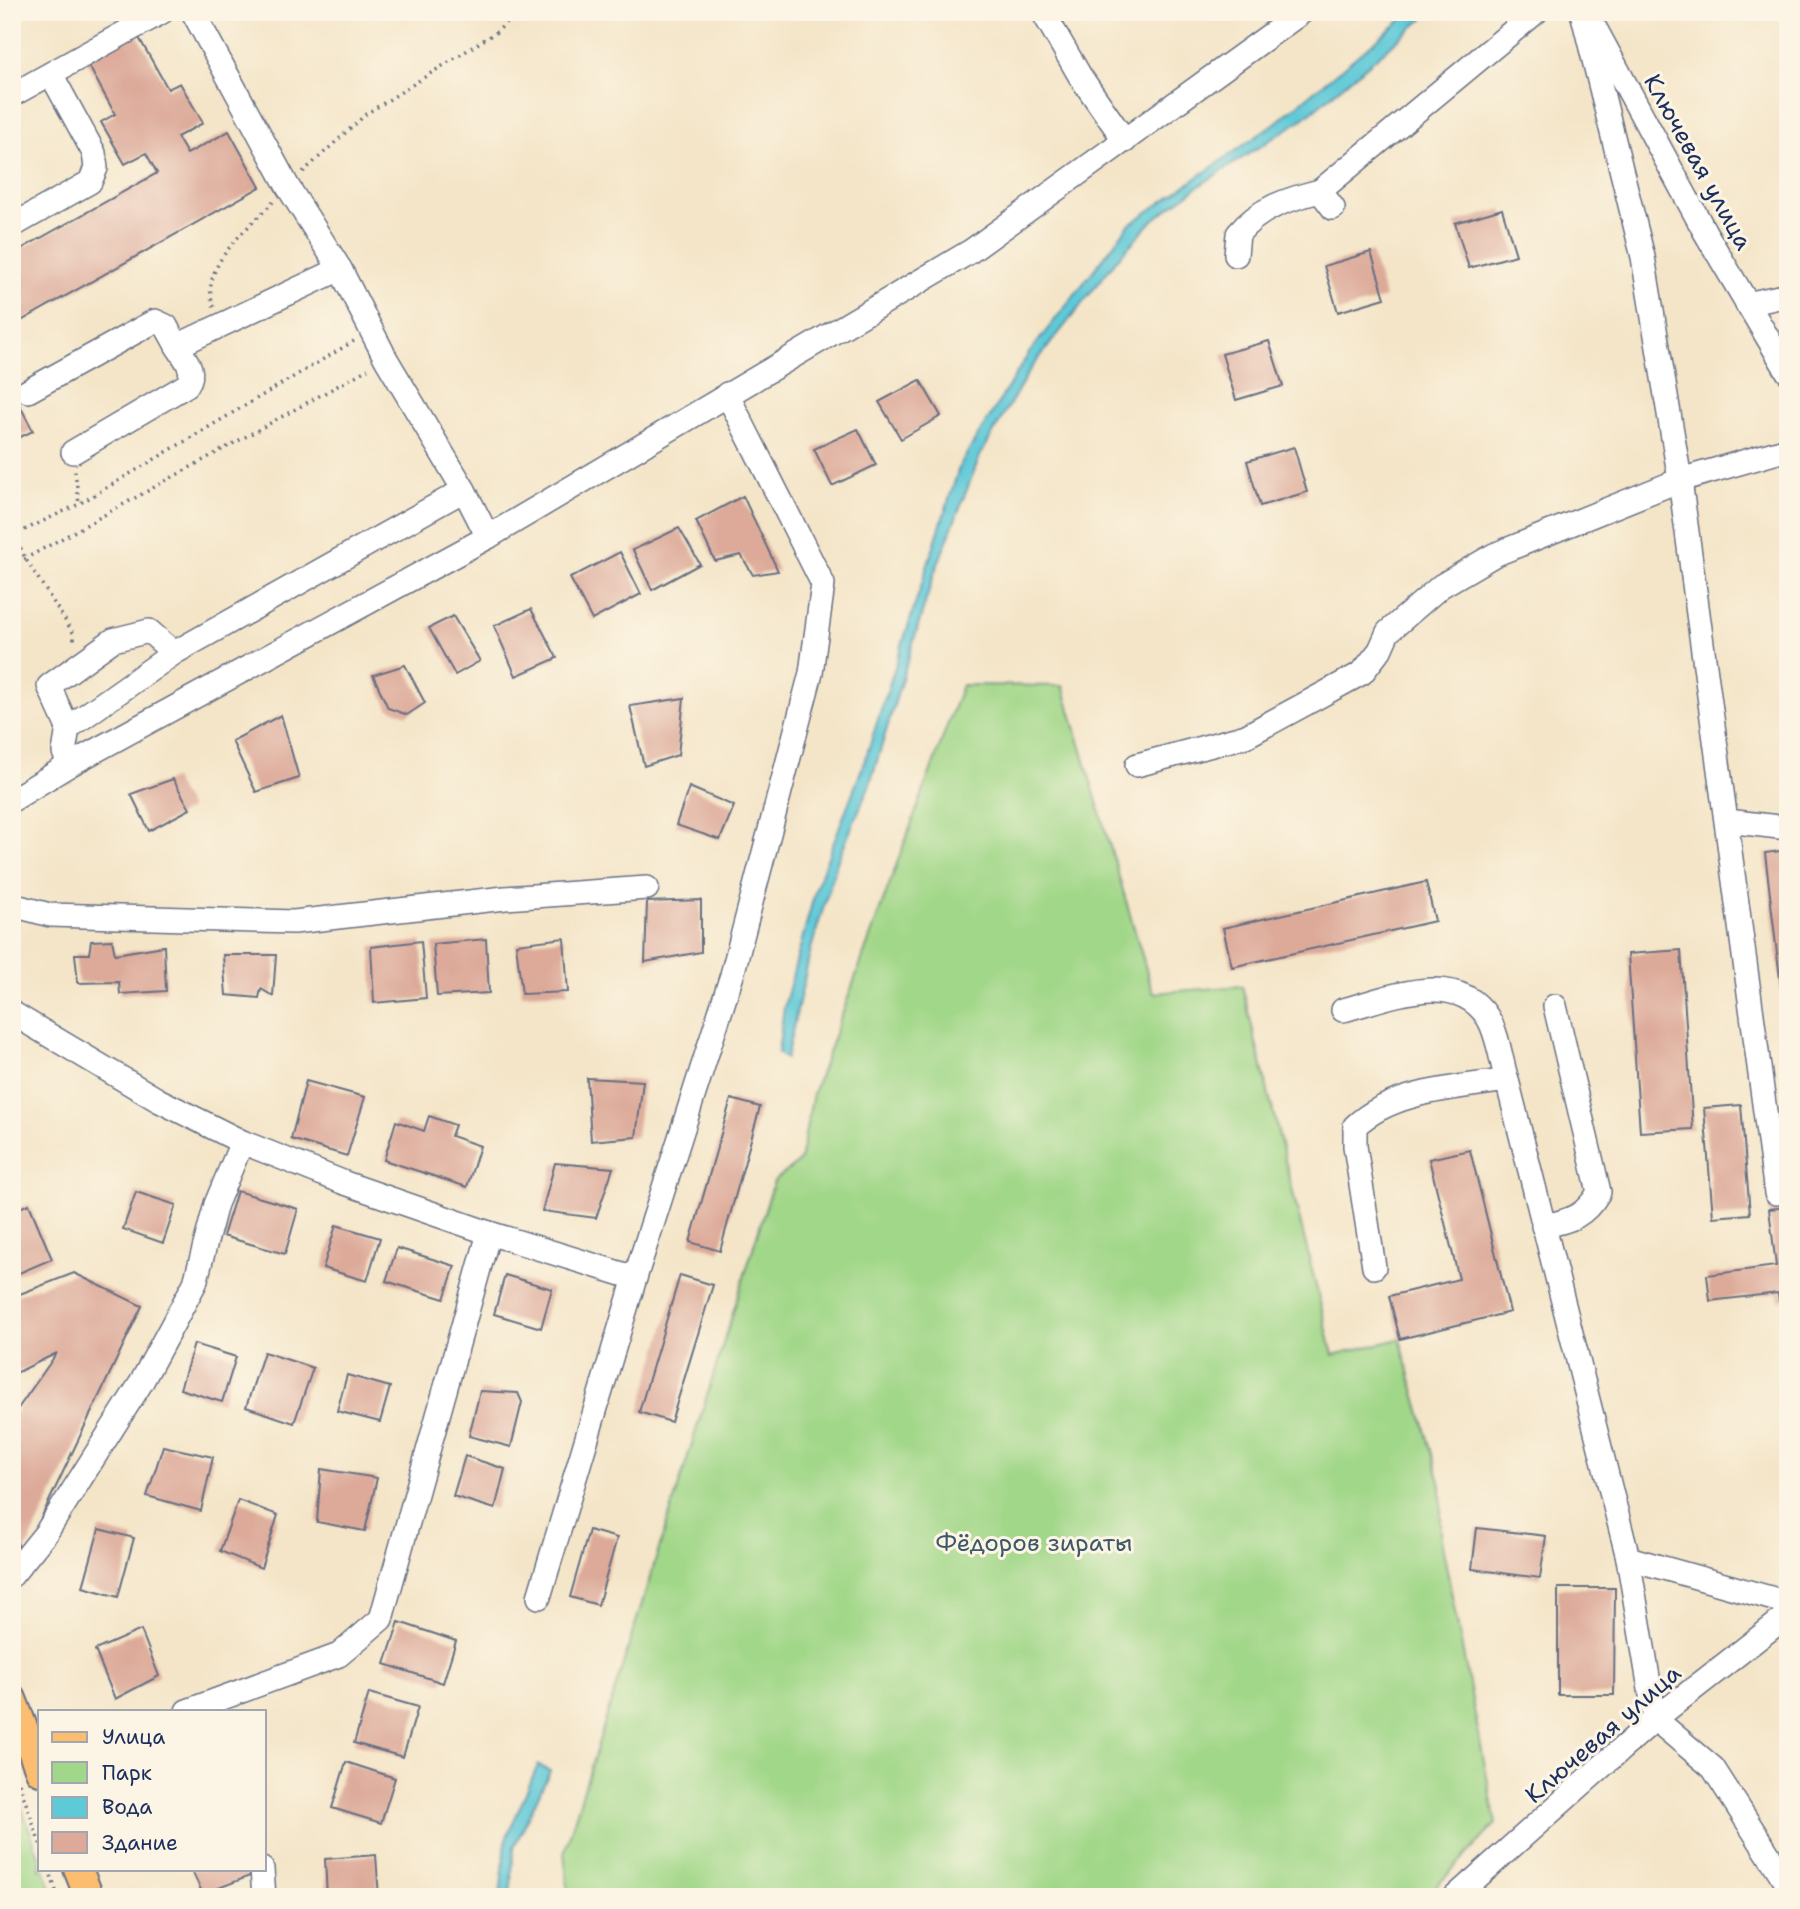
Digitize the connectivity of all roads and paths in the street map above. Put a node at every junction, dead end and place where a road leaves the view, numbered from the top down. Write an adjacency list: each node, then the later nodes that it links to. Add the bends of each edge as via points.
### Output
1 (162, 12): 8 (street)
2 (193, 12): 11 (street)
3 (516, 12): 11 (path, via 498,31 366,114)
4 (1043, 12): 10 (street)
5 (1302, 12): 10 (street)
6 (1535, 12): 13 (street, via 1326,199 1290,198 1259,213 1238,234)
7 (1584, 12): 16 (street, Ключевая улица); 26 (street, via 1643,257)
8 (51, 74): 9 (street); 12 (street, via 94,153 96,168 90,182)
9 (12, 95)
10 (1125, 141): 23 (street, via 971,251)
11 (288, 187): 14 (street); 17 (path, via 233,244 210,278 213,305)
12 (12, 226)
13 (1236, 255)
14 (340, 269): 17 (street); 18 (street)
15 (1788, 295): 16 (street)
16 (1748, 304): 21 (street, Ключевая улица)
17 (226, 322): 19 (street)
18 (370, 332): 20 (street); 28 (path)
19 (177, 346): 22 (street, via 166,326 155,321); 25 (street, via 192,370 187,385)
20 (386, 359): 27 (street); 31 (path)
21 (1788, 372)
22 (28, 391)
23 (727, 394): 30 (street); 52 (street, via 823,584 811,673 732,975)
24 (1788, 449): 26 (street)
25 (73, 452): 28 (path)
26 (1680, 480): 37 (street, via 1494,555 1452,580 1388,632 1362,673 1246,736); 39 (street)
27 (464, 490): 30 (street); 33 (street)
28 (79, 503): 29 (path)
29 (14, 536): 31 (path)
30 (488, 537): 36 (street)
31 (25, 558): 32 (path); 34 (path, via 74,634)
32 (12, 566)
33 (174, 653): 34 (street, via 149,631 113,640); 35 (street)
34 (72, 670): 35 (street, via 49,686)
35 (68, 727): 36 (street, via 64,752)
36 (69, 765): 38 (street)
37 (1137, 765)
38 (12, 800)
39 (1727, 821): 40 (street); 48 (street)
40 (1788, 828)
41 (646, 888): 42 (street, via 505,898 294,922 50,915)
42 (12, 905)
43 (1555, 1006): 49 (street, via 1599,1192 1589,1209 1573,1220)
44 (1343, 1010): 46 (street, via 1428,988 1468,997 1488,1018)
45 (12, 1013): 47 (street, via 158,1100)
46 (1507, 1080): 49 (street); 51 (street, via 1421,1094 1371,1110 1355,1126 1354,1146)
47 (242, 1142): 50 (street); 54 (street, via 216,1204 195,1283 141,1383 46,1533)
48 (1776, 1193)
49 (1543, 1226): 53 (street)
50 (489, 1233): 52 (street); 59 (street, via 381,1619 338,1655)
51 (1374, 1267)
52 (635, 1278): 55 (street)
53 (1628, 1558): 56 (street); 61 (street)
54 (12, 1575)
55 (539, 1597)
56 (1788, 1602)
57 (1788, 1615): 61 (street, Ключевая улица)
58 (12, 1699): 62 (main road)
59 (232, 1703): 60 (street)
60 (193, 1710)
61 (1655, 1720): 67 (street, via 1713,1768); 71 (street, Ключевая улица)
62 (29, 1776): 63 (path)
63 (38, 1832)
64 (49, 1870): 68 (path)
65 (78, 1870): 69 (main road)
66 (262, 1870): 70 (street)
67 (1788, 1885)
68 (58, 1897)
69 (89, 1897)
70 (264, 1897)
71 (1455, 1897)

